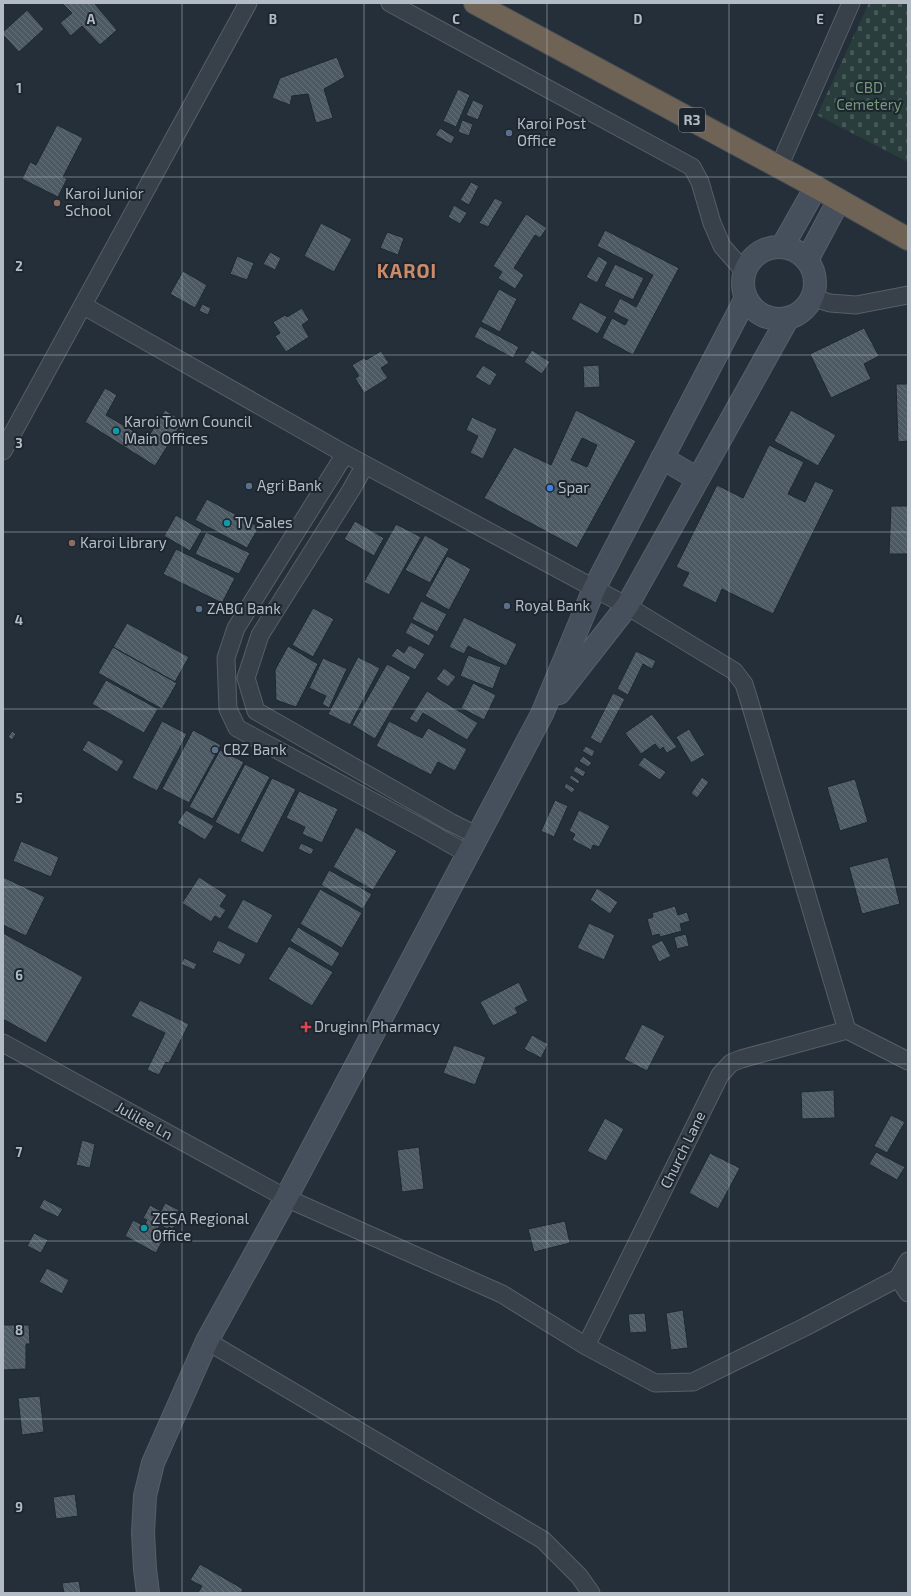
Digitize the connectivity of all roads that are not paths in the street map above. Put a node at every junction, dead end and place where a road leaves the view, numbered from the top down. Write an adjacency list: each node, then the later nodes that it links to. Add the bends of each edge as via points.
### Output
1 (248, 3): 15 (street)
2 (390, 3): 11 (street, via 692,167 700,182 722,246)
3 (475, 3): 5 (highway, R3)
4 (851, 3): 5 (street)
5 (779, 168): 6 (highway, R3)
6 (816, 187): 7 (highway, R3); 9 (street)
7 (839, 200): 8 (highway, R3); 10 (street)
8 (908, 239)
9 (782, 247): 10 (street, via 796,251); 11 (street, via 759,253)
10 (807, 260): 13 (street, via 814,274)
11 (744, 271): 14 (street, via 742,285)
12 (908, 295): 13 (street, via 856,305 830,303)
13 (811, 297): 16 (street, via 804,310)
14 (746, 298): 16 (street, via 756,311 771,319); 19 (street)
15 (84, 306): 17 (street); 18 (street)
16 (788, 318): 21 (street)
17 (3, 451)
18 (345, 454): 20 (street); 22 (street)
19 (662, 458): 21 (street); 24 (street)
20 (365, 465): 23 (street); 24 (street)
21 (698, 479): 25 (street)
22 (272, 570): 23 (street); 28 (street, via 236,628 226,658 226,688 228,709 237,728)
23 (292, 584): 27 (street, via 260,635 246,678 256,711)
24 (594, 589): 25 (street); 26 (street)
25 (627, 606): 26 (street); 30 (street, via 734,671 744,684)
26 (542, 714): 29 (street)
27 (299, 736): 28 (street); 29 (street, via 450,822)
28 (288, 755): 29 (street, via 422,828)
29 (473, 845): 33 (street)
30 (847, 1030): 32 (street); 38 (street, Church Lane, via 741,1059 731,1063 720,1075)
31 (3, 1043): 33 (street, Julilee Ln)
32 (908, 1061)
33 (286, 1198): 37 (street); 38 (street, Julilee Ln, via 502,1294)
34 (908, 1261): 35 (street)
35 (898, 1278): 36 (street); 38 (street, Julilee Ln, via 693,1382 655,1383)
36 (908, 1294)
37 (207, 1341): 39 (street, via 153,1463 145,1496 143,1533); 40 (street, via 543,1540 579,1576)
38 (586, 1346)
39 (148, 1593)
40 (591, 1593)

